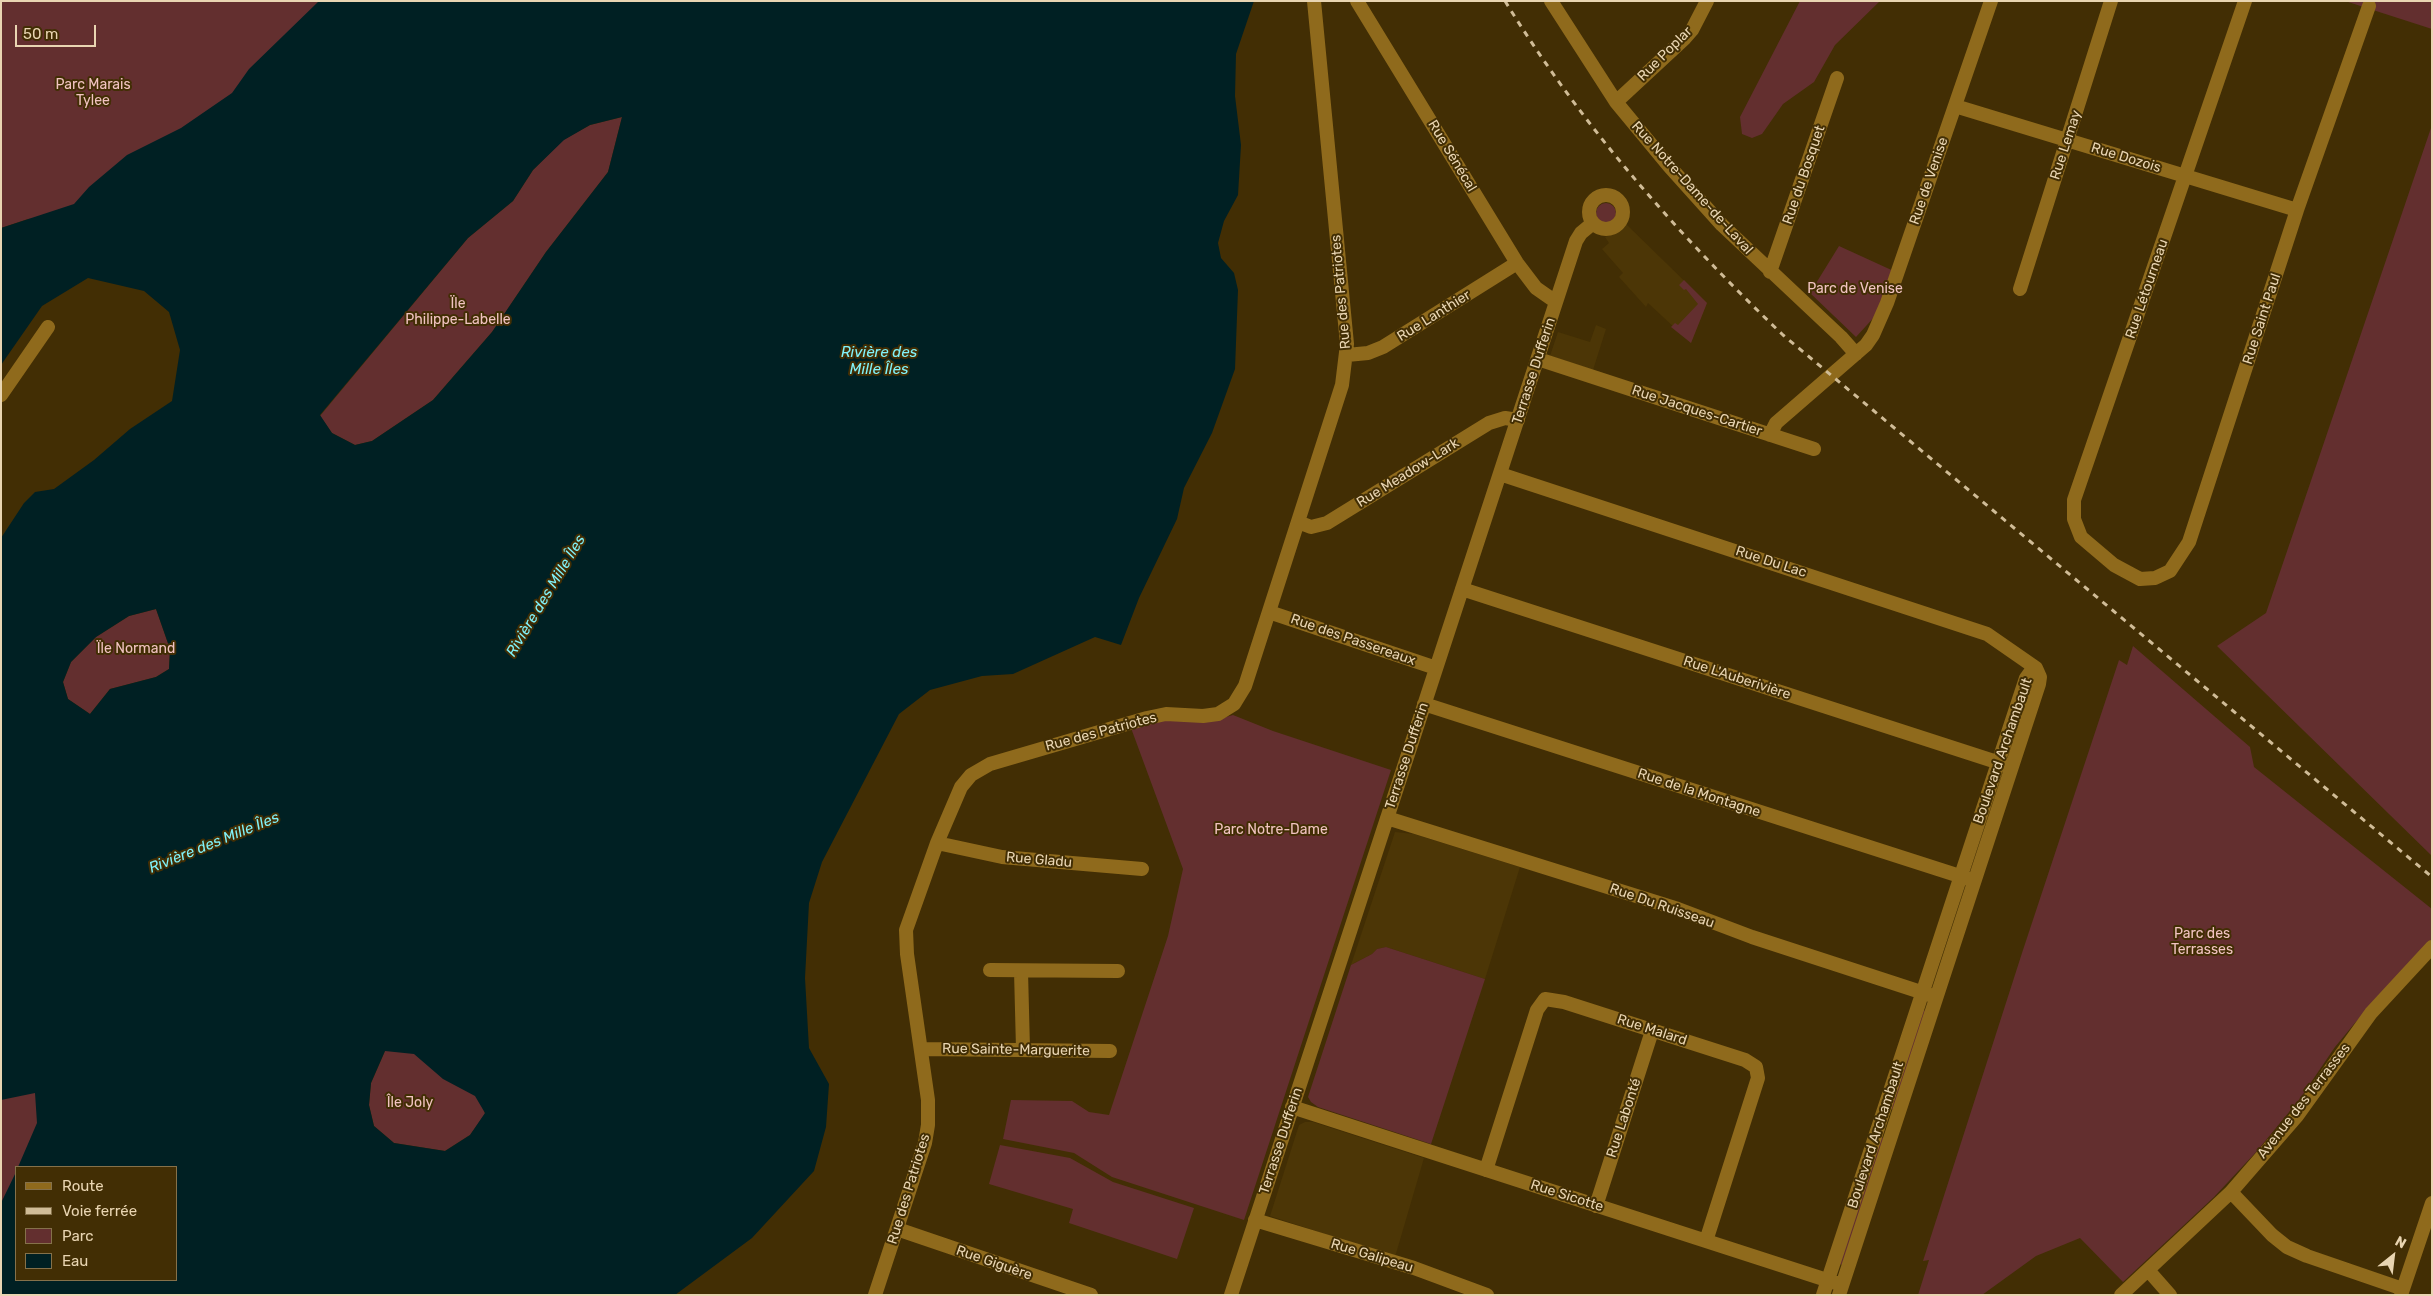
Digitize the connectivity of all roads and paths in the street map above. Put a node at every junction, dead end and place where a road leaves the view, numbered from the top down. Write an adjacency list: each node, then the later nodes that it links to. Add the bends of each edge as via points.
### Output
1 (1314, 1): 22 (street, Rue des Patriotes)
2 (1357, 1): 16 (street, Rue Sénécal)
3 (1551, 1): 10 (street, Rue Notre-Dame-de-Laval)
4 (1707, 1): 10 (street, Rue Poplar, via 1685,38)
5 (1991, 1): 11 (street, Rue de Venise)
6 (2112, 1): 12 (street, Rue Lemay)
7 (2245, 1): 13 (street, Rue Létourneau)
8 (2369, 6): 14 (street, Rue Saint Paul)
9 (1837, 78): 17 (street, Rue du Bosquet)
10 (1616, 102): 17 (street, Rue Notre-Dame-de-Laval, via 1722,225)
11 (1955, 106): 12 (street, Rue Dozois); 21 (street, Rue de Venise, via 1887,303 1873,335)
12 (2068, 140): 13 (street, Rue Dozois); 18 (street, Rue Lemay)
13 (2186, 176): 14 (street, Rue Dozois); 30 (street, Rue Létourneau, via 2074,500 2074,519 2081,537)
14 (2297, 210): 30 (street, Rue Saint Paul, via 2189,542 2170,572 2155,578 2140,579)
15 (1593, 223): 19 (street, Terrasse Dufferin, via 1578,238)
16 (1517, 263): 19 (street, Rue Sénécal, via 1536,288); 22 (street, Rue Lanthier, via 1383,348)
17 (1770, 272): 21 (street, Rue Notre-Dame-de-Laval)
18 (2020, 289)
19 (1556, 302): 23 (street, Terrasse Dufferin)
20 (48, 327): 24 (street)
21 (1856, 354): 26 (street, Rue Jacques-Cartier, via 1779,421)
22 (1347, 355): 29 (street, Rue des Patriotes, via 1342,385)
23 (1538, 359): 25 (street, Terrasse Dufferin); 26 (street, Rue Jacques-Cartier)
24 (1, 395)
25 (1518, 420): 28 (street, Terrasse Dufferin); 29 (street, Rue Meadow-Lark, via 1505,418 1489,423 1327,523 1311,526)
26 (1770, 435): 27 (street)
27 (1814, 449)
28 (1500, 474): 31 (street, Terrasse Dufferin); 33 (street, Rue Du Lac, via 1987,634)
29 (1298, 522): 32 (street, Rue des Patriotes)
30 (2114, 565)
31 (1462, 589): 34 (street, Terrasse Dufferin); 36 (street, Rue L'Auberivière)
32 (1269, 612): 34 (street, Rue des Passereaux); 39 (street, Rue des Patriotes, via 1243,691 1224,711 1203,716 1166,714 1147,718 990,764 971,775 961,787)
33 (2034, 667): 36 (street, Boulevard Archambault, via 2026,678); 37 (street, Boulevard Archambault, via 2039,674 2039,684)
34 (1436, 668): 35 (street, Terrasse Dufferin)
35 (1424, 704): 38 (street, Terrasse Dufferin); 41 (street, Rue de la Montagne)
36 (1998, 762): 37 (street, Rue L'Auberivière); 41 (street, Boulevard Archambault)
37 (2012, 766): 42 (street, Boulevard Archambault)
38 (1387, 818): 47 (street, Rue Du Ruisseau, via 1678,909 1752,937); 53 (street, Terrasse Dufferin)
39 (937, 844): 40 (street, Rue Gladu, via 1002,857); 50 (street, Rue des Patriotes, via 905,931)
40 (1142, 869)
41 (1961, 877): 42 (street, Rue de la Montagne); 47 (street, Boulevard Archambault)
42 (1974, 881): 48 (street, Boulevard Archambault)
43 (2432, 947): 57 (street, Avenue des Terrasses, via 2371,1014 2291,1123)
44 (990, 970): 45 (street)
45 (1021, 971): 46 (street); 51 (street)
46 (1118, 972)
47 (1923, 992): 48 (street, Rue Du Ruisseau); 54 (street, Boulevard Archambault)
48 (1936, 997): 55 (street, Boulevard Archambault)
49 (1652, 1031): 56 (street, Rue Malard, via 1558,1000 1548,998 1543,1001 1535,1015); 59 (street, Rue Labonté); 62 (street, Rue Malard, via 1745,1060 1758,1072)
50 (922, 1049): 51 (street, Rue Sainte-Marguerite); 61 (street, Rue des Patriotes, via 929,1108 928,1128)
51 (1023, 1049): 52 (street, Rue Sainte-Marguerite)
52 (1110, 1051)
53 (1292, 1107): 56 (street, Rue Sicotte); 60 (street, Terrasse Dufferin)
54 (1880, 1120): 55 (street); 64 (street, Boulevard Archambault)
55 (1894, 1125): 65 (street, Boulevard Archambault)
56 (1486, 1170): 59 (street, Rue Sicotte)
57 (2231, 1192): 63 (street, Avenue des Terrasses); 66 (street, via 2287,1247)
58 (2432, 1203): 66 (street)
59 (1596, 1206): 62 (street, Rue Sicotte)
60 (1256, 1220): 70 (street, Terrasse Dufferin); 71 (street, Rue Galipeau, via 1414,1268)
61 (897, 1229): 68 (street, Rue des Patriotes); 69 (street, Rue Giguère)
62 (1706, 1241): 64 (street, Rue Sicotte)
63 (2148, 1270): 67 (street, Avenue des Terrasses); 73 (street)
64 (1828, 1280): 65 (street, Rue Sicotte); 72 (street, Boulevard Archambault)
65 (1840, 1290)
66 (2402, 1292)
67 (2126, 1293)
68 (875, 1295)
69 (1091, 1295)
70 (1231, 1295)
71 (1487, 1295)
72 (1823, 1295)
73 (2170, 1295)

